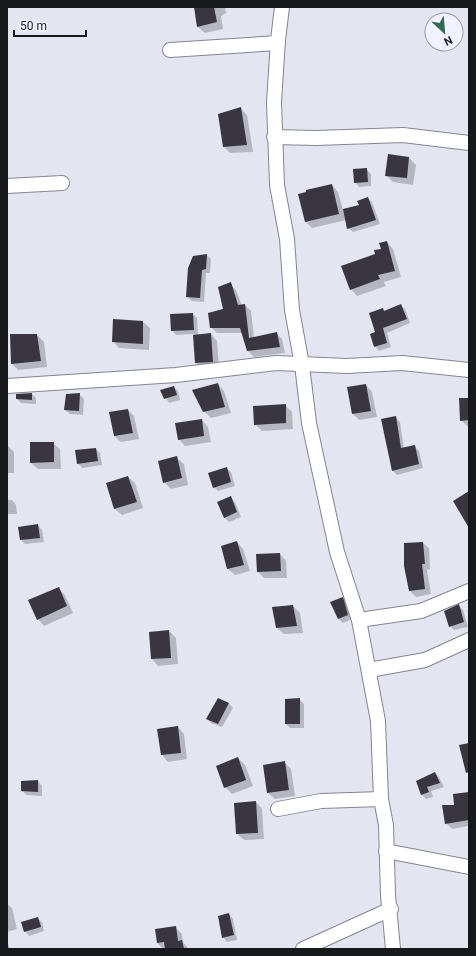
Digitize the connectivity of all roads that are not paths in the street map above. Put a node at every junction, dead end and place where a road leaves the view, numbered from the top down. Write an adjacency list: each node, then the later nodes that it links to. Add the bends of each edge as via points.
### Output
1 (282, 7): 2 (street)
2 (278, 43): 3 (street); 4 (street)
3 (170, 50)
4 (274, 137): 5 (street, via 403,135); 8 (street, via 278,185 287,239 292,310)
5 (469, 143)
6 (62, 183): 7 (street)
7 (7, 186)
8 (302, 365): 9 (street, via 402,363); 10 (street, via 276,363 176,375); 12 (street, via 309,424 336,552)
9 (469, 370)
10 (7, 386)
11 (469, 591): 12 (street, via 421,611)
12 (359, 620): 14 (street)
13 (469, 640): 14 (street, via 425,660)
14 (368, 670): 15 (street, via 378,721)
15 (381, 799): 16 (street, via 321,801); 17 (street, via 386,825)
16 (278, 809)
17 (386, 851): 18 (street); 19 (street)
18 (469, 867)
19 (391, 910): 20 (street); 21 (street)
20 (303, 949)
21 (393, 949)

